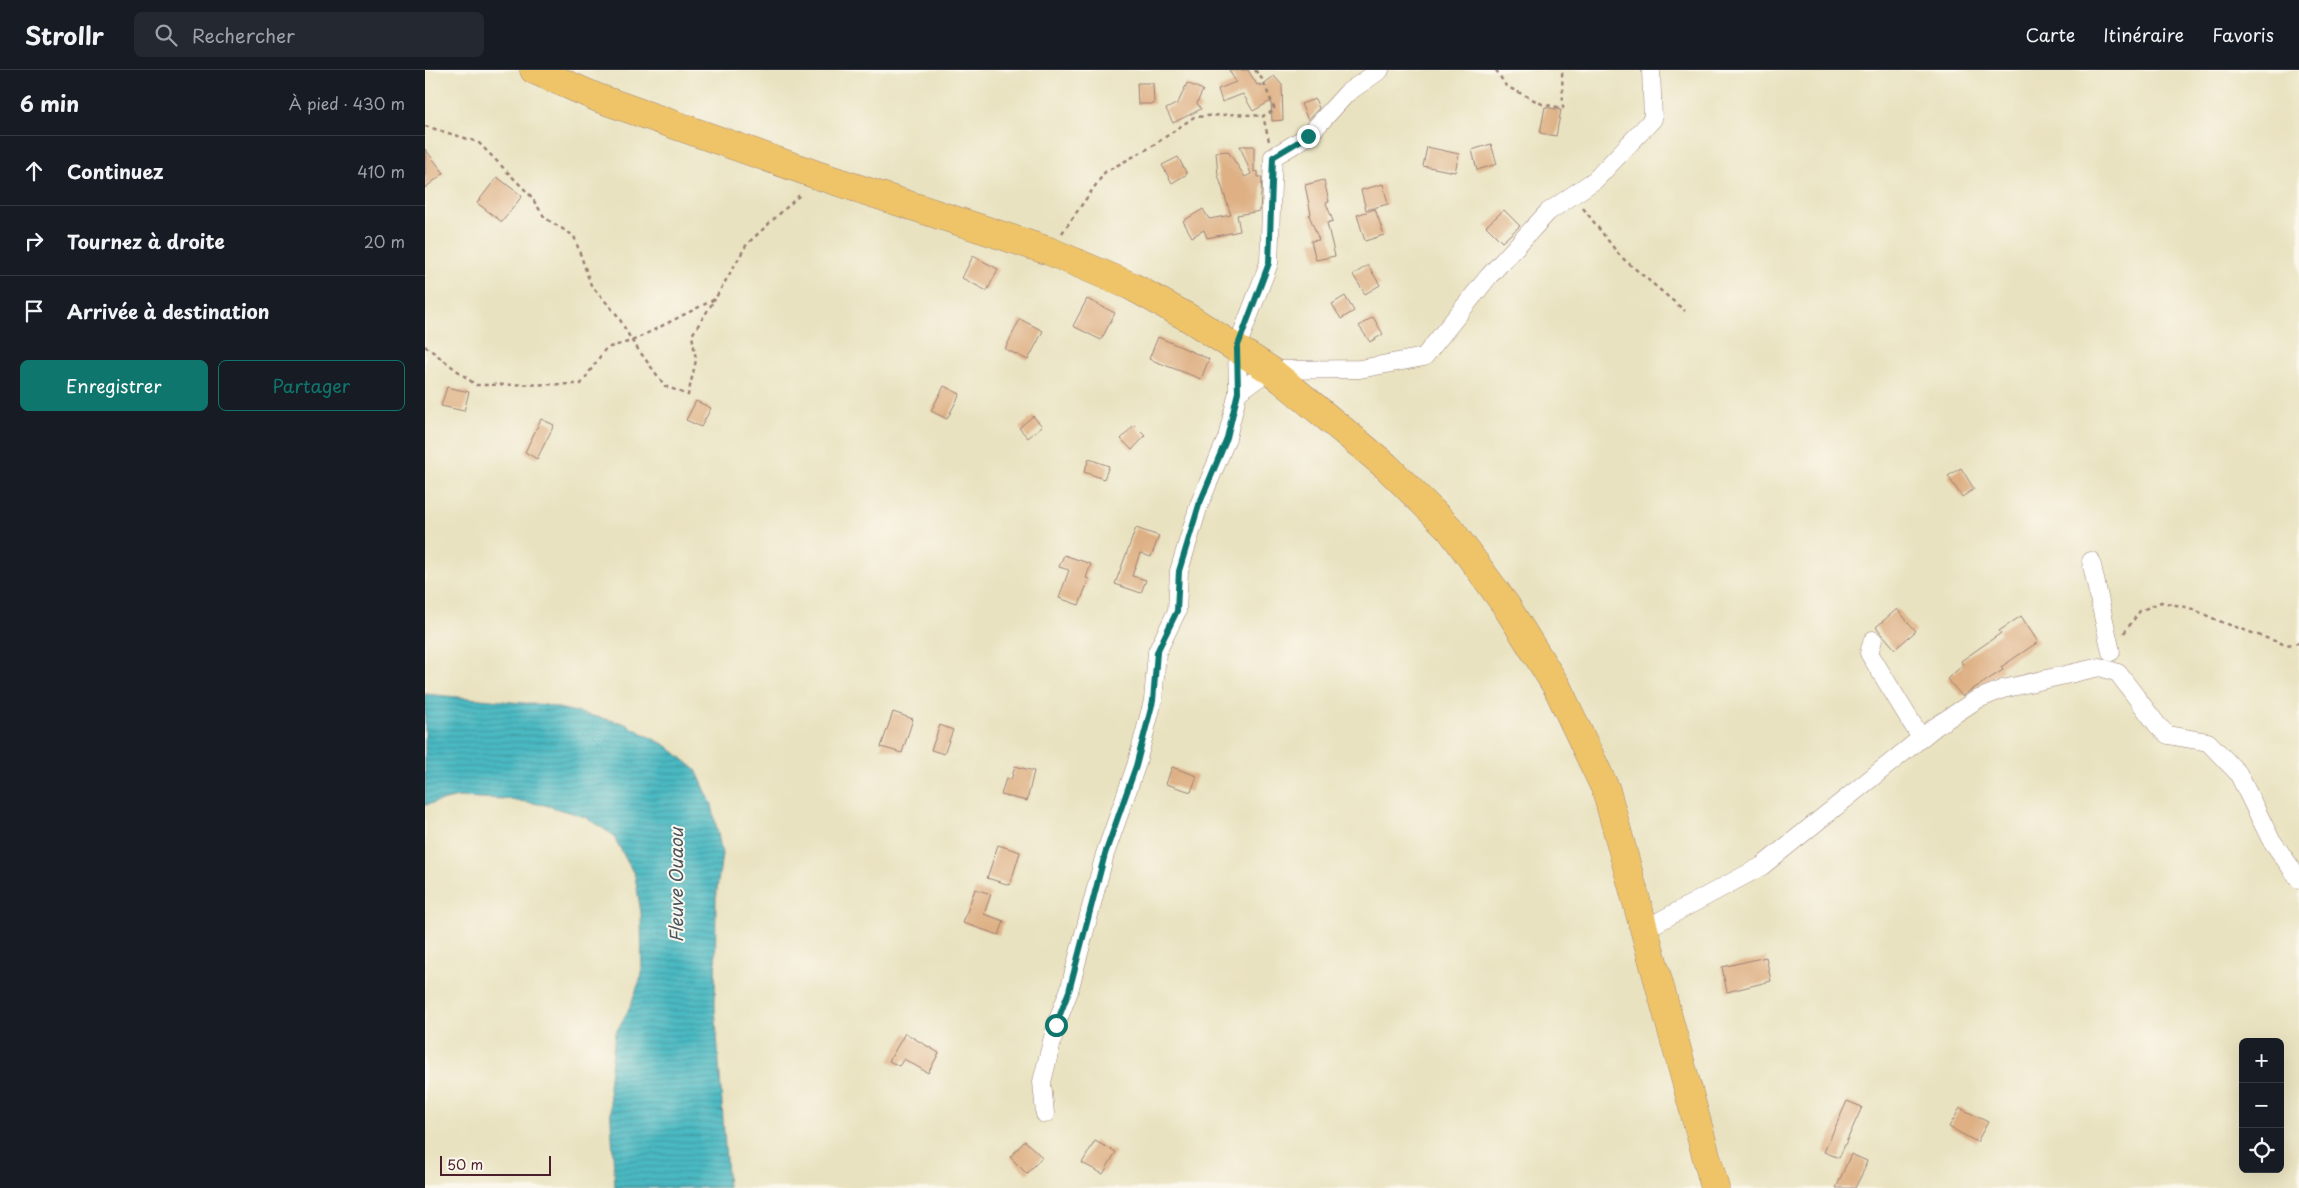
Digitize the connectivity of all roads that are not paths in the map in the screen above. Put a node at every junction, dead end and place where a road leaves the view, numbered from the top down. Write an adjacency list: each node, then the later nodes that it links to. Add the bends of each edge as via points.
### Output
1 (534, 70): 4 (highway, via 598,98 819,176 1049,251 1131,286)
2 (1380, 70): 4 (street, via 1347,93 1308,136 1273,157 1269,263)
3 (1651, 70): 5 (street, via 1653,119 1595,180 1548,212 1424,357 1360,369)
4 (1237, 348): 5 (highway); 6 (street)
5 (1270, 370): 6 (street); 12 (highway, via 1386,466 1451,529 1505,604 1557,687 1606,790)
6 (1238, 392): 13 (street, via 1227,438 1199,505 1179,571 1177,611 1157,652 1153,701 1136,766 1105,854 1069,991 1056,1025 1042,1082)
7 (2091, 561): 9 (street)
8 (1873, 640): 10 (street, via 1869,652)
9 (2111, 652)
10 (1921, 738): 11 (street, via 1976,700 2003,689 2099,667 2118,673 2157,726 2168,735 2208,742 2238,773 2270,838); 12 (street, via 1762,866)
11 (2299, 879)
12 (1645, 929): 14 (highway)
13 (1045, 1114)
14 (1715, 1188)

